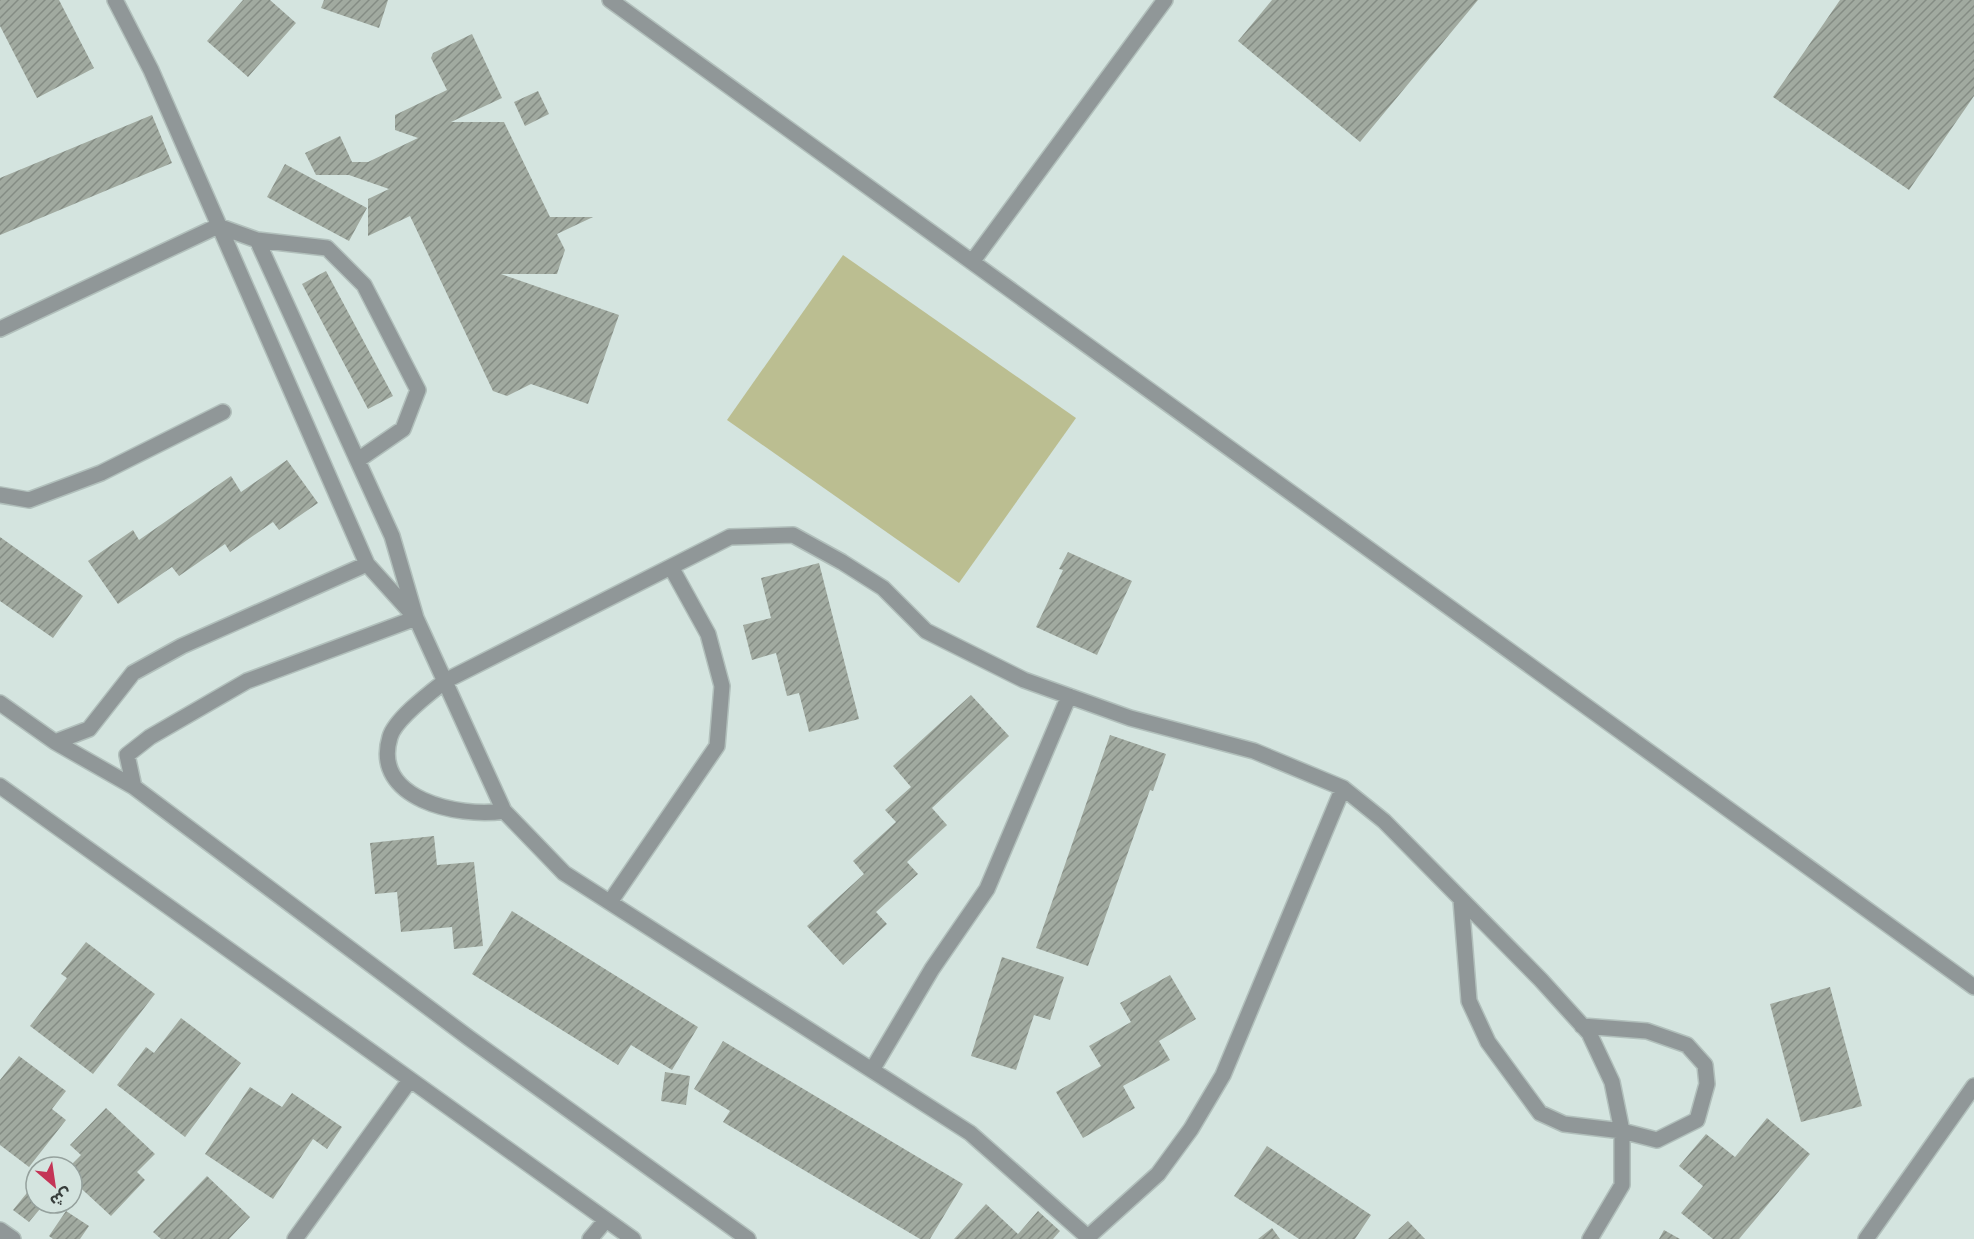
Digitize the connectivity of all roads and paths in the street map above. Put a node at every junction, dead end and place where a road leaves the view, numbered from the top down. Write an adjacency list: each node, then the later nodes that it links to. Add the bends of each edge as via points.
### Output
1 (115, 0): 4 (street, via 151,70)
2 (610, 0): 6 (street)
3 (1165, 0): 6 (street)
4 (218, 226): 5 (street); 7 (street); 11 (street)
5 (257, 240): 9 (street); 9 (street, via 327,248 364,285 418,390 403,429)
6 (972, 262): 24 (street)
7 (0, 329)
8 (223, 412): 10 (street, via 91,477 29,500)
9 (358, 460): 13 (street, via 392,536)
10 (0, 495)
11 (367, 564): 13 (street); 17 (street, via 182,646 133,673 89,729)
12 (671, 567): 14 (street); 15 (street, via 730,537 793,535 884,588 926,631 1024,680); 23 (street, via 708,634 722,686 717,746)
13 (416, 618): 14 (street); 19 (street, via 247,681 150,737 127,755)
14 (445, 681): 21 (street); 21 (street, via 414,706 390,734 386,761 398,784 427,803 490,813)
15 (1069, 696): 20 (street, via 1130,718 1254,751); 26 (street, via 987,889 932,969)
16 (0, 704): 17 (street)
17 (55, 742): 19 (street)
18 (0, 786): 27 (street)
19 (134, 788): 37 (street, via 469,1038)
20 (1343, 788): 22 (street, via 1384,822); 32 (street, via 1223,1075 1158,1174)
21 (504, 811): 23 (street, via 564,873)
22 (1461, 900): 25 (street); 29 (street, via 1469,1001 1488,1042 1540,1113 1564,1124)
23 (610, 902): 26 (street)
24 (1974, 987)
25 (1582, 1026): 29 (street, via 1612,1082); 29 (street, via 1647,1031 1687,1045 1705,1065 1707,1084 1697,1120 1657,1140)
26 (872, 1070): 32 (street, via 970,1133)
27 (410, 1080): 30 (street); 34 (street)
28 (1974, 1086): 39 (street)
29 (1622, 1131): 38 (street, via 1622,1185)
30 (606, 1220): 35 (street); 36 (street)
31 (0, 1230): 33 (street)
32 (1089, 1238)
33 (13, 1239)
34 (295, 1239)
35 (590, 1239)
36 (633, 1239)
37 (748, 1239)
38 (1590, 1239)
39 (1866, 1239)

